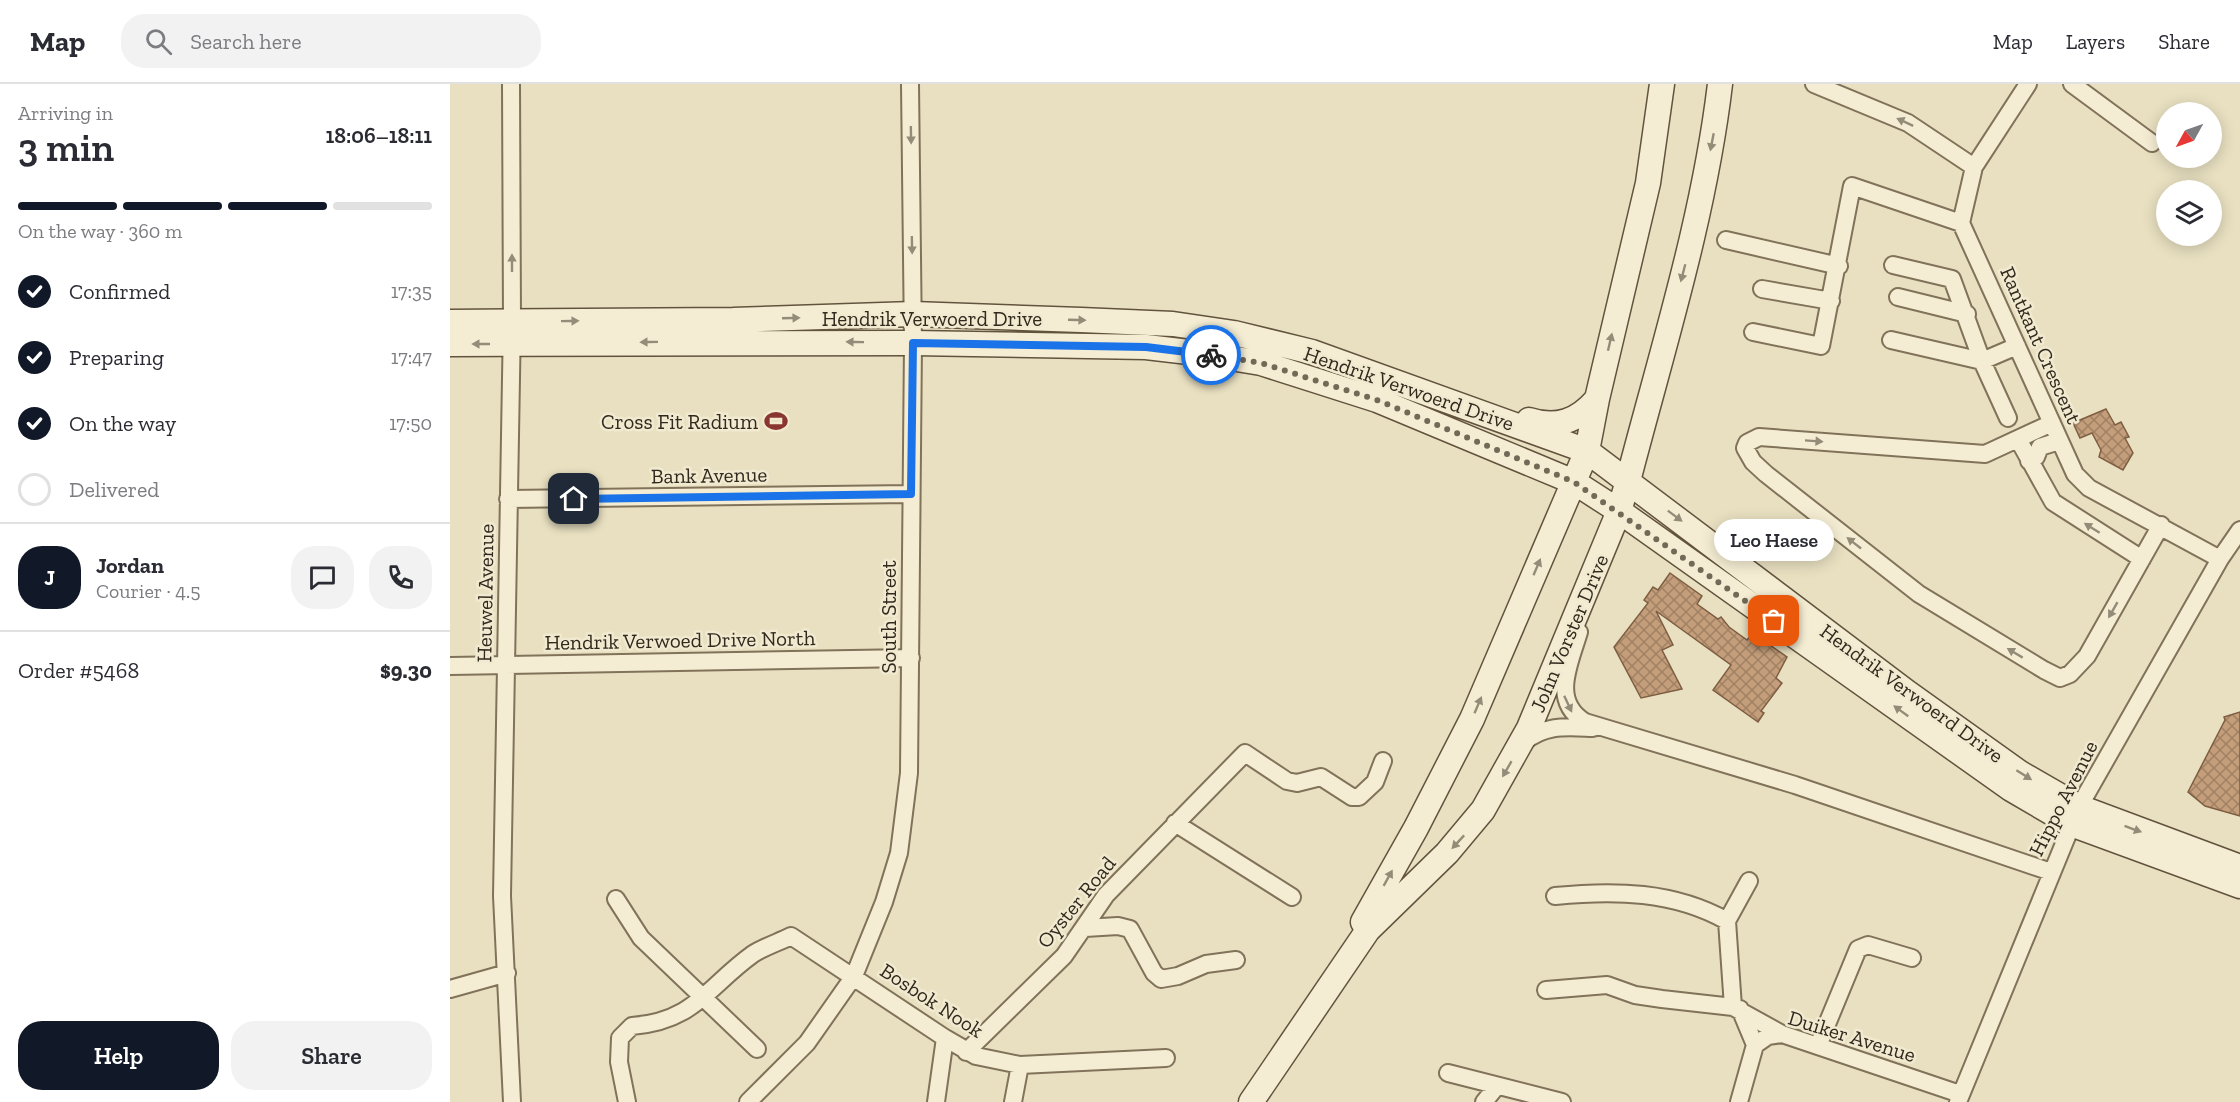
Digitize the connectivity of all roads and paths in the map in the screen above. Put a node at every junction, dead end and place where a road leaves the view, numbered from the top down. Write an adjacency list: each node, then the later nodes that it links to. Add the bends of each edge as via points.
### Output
1 (511, 84): 21 (street, Heuwel Avenue, one-way to 1)
2 (910, 84): 17 (street, South Street, one-way to 17)
3 (1662, 84): 28 (main road, one-way to 3, via 1648,183)
4 (1720, 84): 35 (main road, John Vorster Drive, one-way to 35, via 1697,216)
5 (1814, 84): 9 (street, one-way to 5, via 1908,123)
6 (2028, 84): 9 (street)
7 (2072, 84): 8 (street)
8 (2152, 143)
9 (1974, 167): 10 (street)
10 (1961, 222): 13 (street, via 1852,186); 25 (street, Rantkant Crescent)
11 (1726, 240): 13 (street)
12 (1893, 265): 18 (street, via 1952,279)
13 (1839, 266): 16 (street)
14 (1762, 289): 16 (street)
15 (1898, 297): 18 (street)
16 (1831, 301): 20 (street, via 1821,346)
17 (913, 314): 21 (main road, Hendrik Verwoerd Drive, one-way to 17); 23 (street, South Street); 27 (main road, Hendrik Verwoerd Drive, one-way to 27, via 1173,324 1234,333 1312,352)
18 (1966, 314): 26 (street)
19 (450, 322): 21 (main road, Hendrik Verwoerd Drive)
20 (1753, 332)
21 (512, 333): 23 (main road, Hendrik Verwoerd Drive, one-way to 21); 24 (main road, Hendrik Verwoerd Drive, one-way to 24); 38 (street, Heuwel Avenue)
22 (1891, 340): 26 (street)
23 (913, 343): 36 (main road, Hendrik Verwoerd Drive, via 1146,347 1261,363 1377,400); 37 (street, South Street)
24 (450, 344)
25 (2018, 346): 26 (street); 30 (street, Rantkant Crescent)
26 (1982, 361): 29 (street)
27 (1403, 383): 28 (main road, via 1539,423 1552,424 1582,415); 33 (main road, Hendrik Verwoerd Drive)
28 (1597, 399): 33 (main road)
29 (2008, 418)
30 (2052, 423): 31 (street); 32 (street, Rantkant Crescent)
31 (2018, 439): 34 (street); 42 (street, one-way to 31, via 2087,656 2070,674 2060,678 1915,591 1766,474 1752,462 1746,448 1759,436 1985,454)
32 (2059, 441): 34 (street, via 2040,447 2036,457); 40 (street, Rantkant Crescent, via 2075,474 2089,488)
33 (1587, 451): 35 (main road, Hendrik Verwoerd Drive); 36 (main road)
34 (2029, 461): 42 (street, one-way to 34, via 2052,502)
35 (1628, 481): 39 (main road, John Vorster Drive); 51 (main road, Hendrik Verwoerd Drive, one-way to 51)
36 (1574, 482): 39 (main road, Hendrik Verwoerd Drive); 86 (main road, one-way to 36, via 1362,923 1416,828 1472,719)
37 (911, 494): 38 (street, Bank Avenue); 45 (street, South Street)
38 (508, 499): 46 (street, Heuwel Avenue)
39 (1619, 511): 44 (main road, John Vorster Drive); 51 (main road, Hendrik Verwoerd Drive, one-way to 39, via 2002,783)
40 (2161, 525): 42 (street); 43 (street, Rantkant Crescent)
41 (2240, 530): 43 (street, Hippo Avenue)
42 (2142, 559)
43 (2220, 559): 51 (street, Hippo Avenue)
44 (1596, 566): 48 (street, one-way to 48, via 1564,693 1571,711); 49 (main road, John Vorster Drive)
45 (910, 658): 46 (street, Hendrik Verwoed Drive North); 65 (street, South Street, via 909,773 898,853 884,902)
46 (506, 665): 47 (street, Hendrik Verwoed Drive North); 64 (street, Heuwel Avenue, via 502,896)
47 (450, 666)
48 (1603, 729): 49 (street, via 1549,728); 54 (street, via 1795,785)
49 (1522, 743): 87 (main road, John Vorster Drive, one-way to 87, via 1466,833 1368,930)
50 (1383, 761): 52 (street, Oyster Road, via 1375,782 1359,797 1352,797 1321,777 1297,783 1287,781 1245,753)
51 (2075, 816): 53 (main road, Hendrik Verwoerd Drive, one-way to 53); 54 (street, Hippo Avenue); 56 (main road, Hendrik Verwoerd Drive)
52 (1175, 823): 58 (street); 61 (street, Oyster Road, via 1106,895)
53 (2240, 867)
54 (2051, 872): 80 (street, Hippo Avenue)
55 (1749, 881): 60 (street)
56 (2240, 886)
57 (1555, 896): 60 (street, via 1597,892 1641,894 1694,906)
58 (1292, 897)
59 (616, 900): 68 (street, via 641,938)
60 (1728, 921): 69 (street)
61 (1085, 928): 63 (street, via 1130,929 1161,979 1206,964); 75 (street, Oyster Road, via 1064,956)
62 (1912, 958): 73 (street, via 1869,945 1858,949)
63 (1236, 960)
64 (507, 973): 66 (street); 81 (street, Heuwel Avenue)
65 (854, 976): 68 (street, Bosbok Nook, via 791,936 754,954); 71 (street, Bosbok Nook); 83 (street, South Street, via 807,1043)
66 (450, 989)
67 (1546, 990): 69 (street, via 1607,985 1644,996)
68 (703, 998): 74 (street); 82 (street, via 676,1017 632,1026 620,1038 619,1062)
69 (1737, 1008): 70 (street); 72 (street)
70 (1782, 1034): 72 (street, Duiker Avenue, via 1768,1036); 73 (street, Duiker Avenue)
71 (945, 1038): 75 (street, Bosbok Nook); 84 (street)
72 (1755, 1045): 90 (street)
73 (1818, 1046): 80 (street, Duiker Avenue)
74 (757, 1049)
75 (966, 1052): 77 (street, Bosbok Nook)
76 (1166, 1058): 77 (street, Bosbok Nook)
77 (1020, 1065): 85 (street)
78 (1448, 1073): 79 (street)
79 (1497, 1086): 88 (street); 89 (street)
80 (1959, 1098)
81 (512, 1102)
82 (627, 1102)
83 (748, 1102)
84 (936, 1102)
85 (1013, 1102)
86 (1243, 1102)
87 (1251, 1102)
88 (1484, 1102)
89 (1562, 1102)
90 (1739, 1102)

